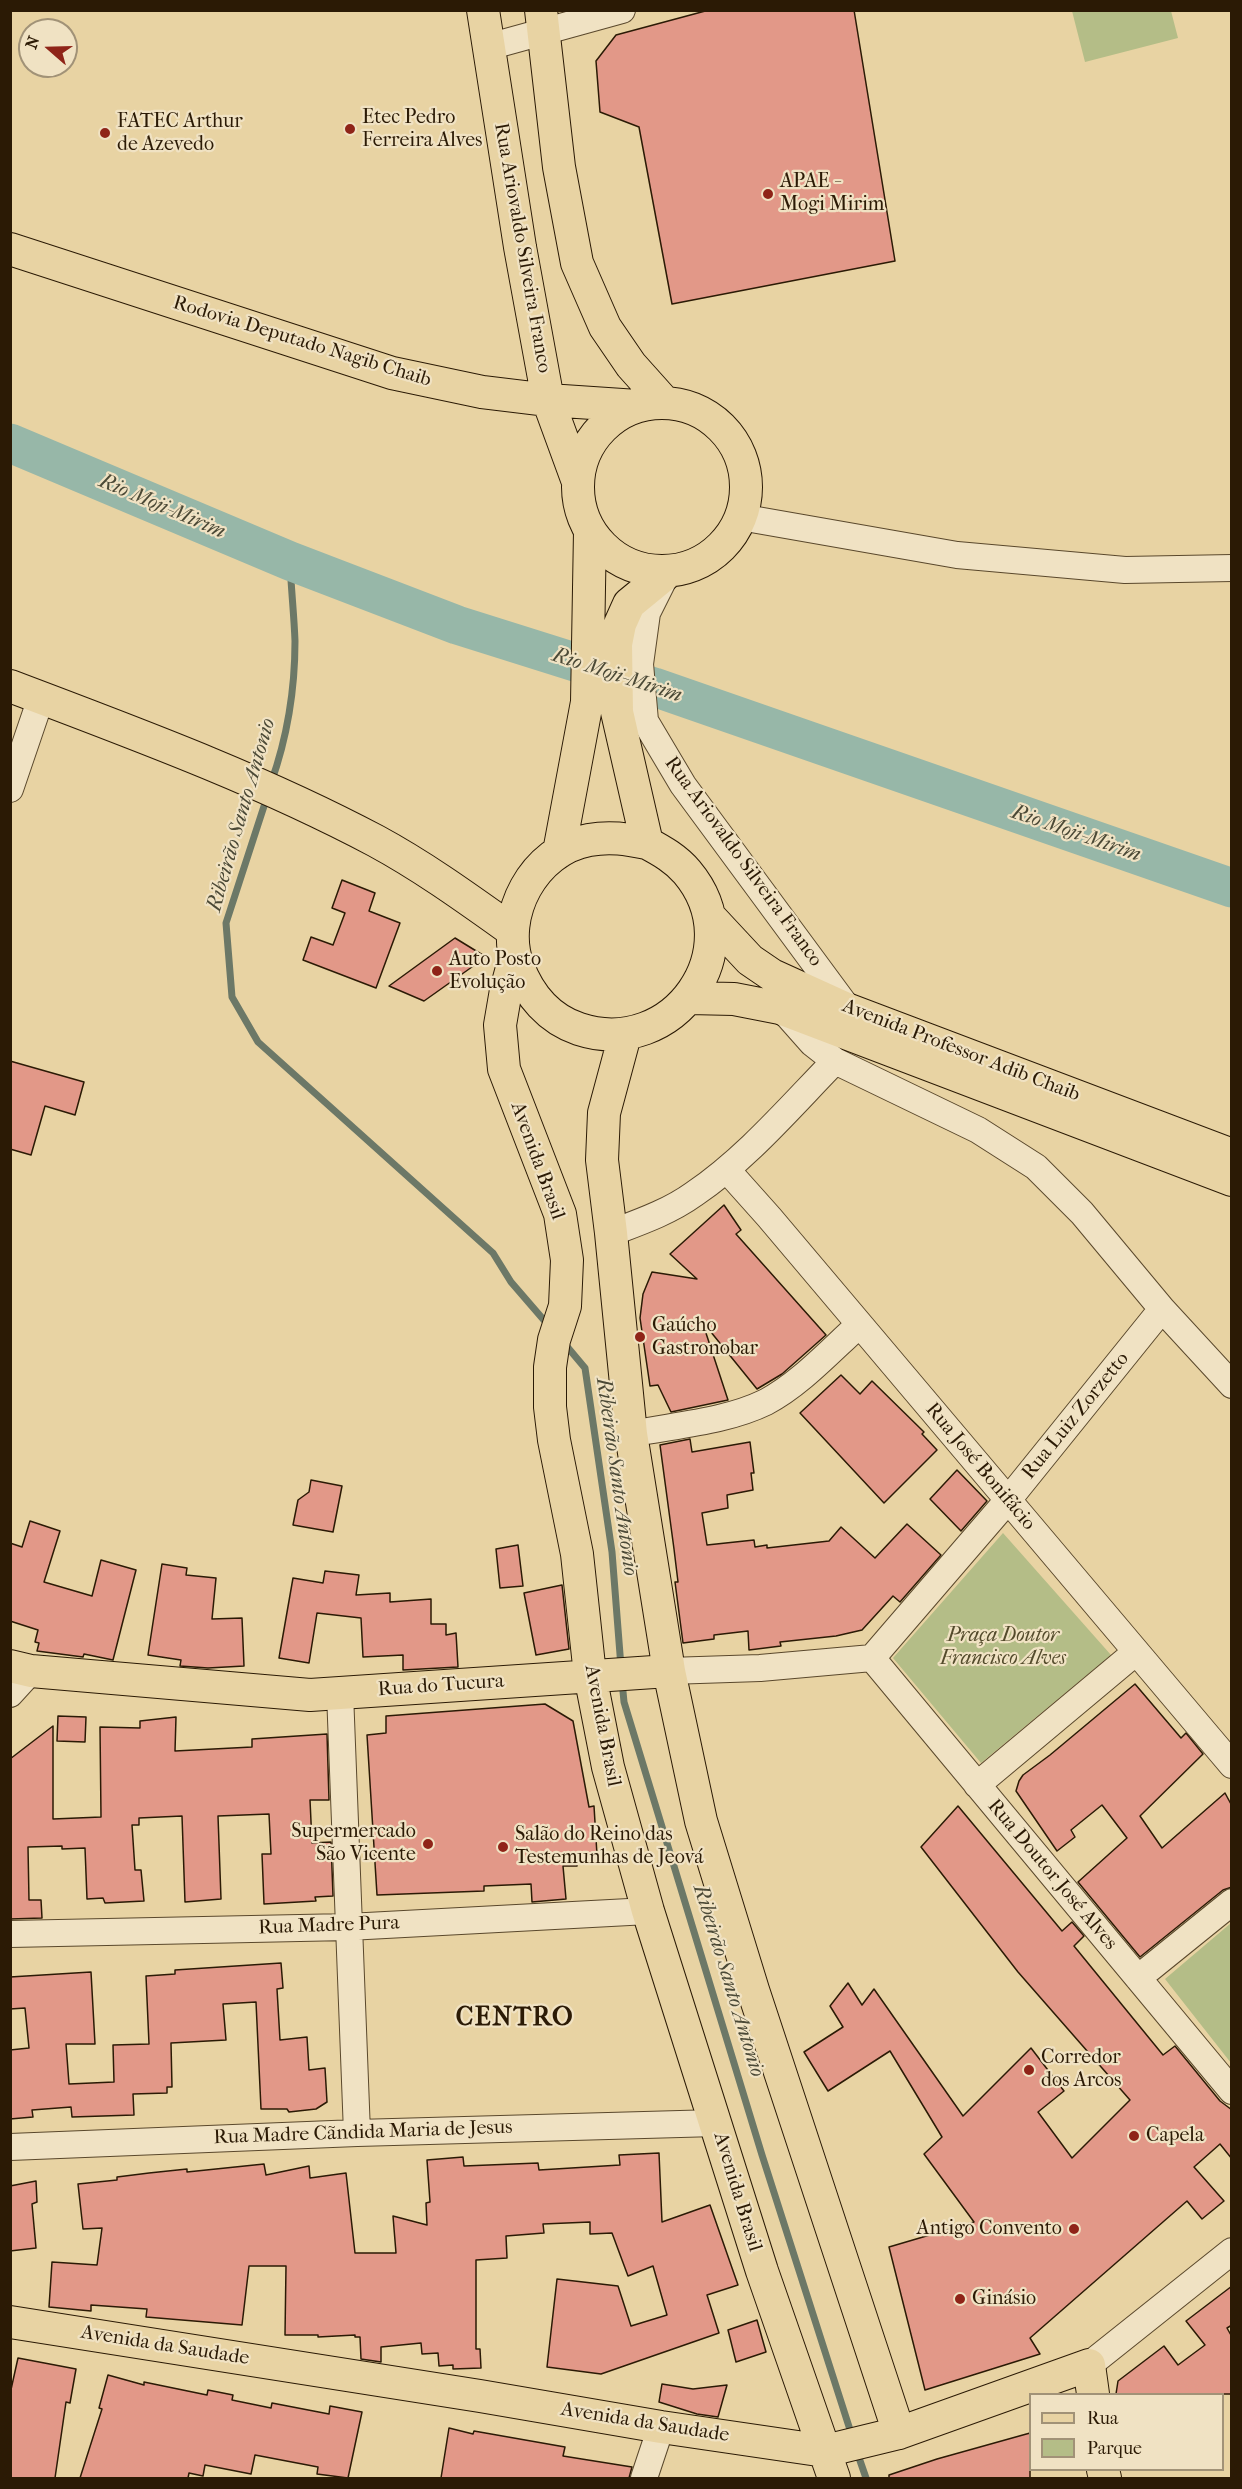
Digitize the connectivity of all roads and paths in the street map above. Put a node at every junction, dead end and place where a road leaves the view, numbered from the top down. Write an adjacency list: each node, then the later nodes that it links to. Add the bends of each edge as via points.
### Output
1 (483, 10): 4 (main road, Rua Ariovaldo Silveira Franco)
2 (622, 10): 3 (street)
3 (542, 21): 4 (street); 7 (main road, via 559,167 577,263 605,327 631,365)
4 (488, 47): 6 (main road, Rua Ariovaldo Silveira Franco)
5 (10, 249): 6 (main road, Rodovia Deputado Nagib Chaib, via 392,373 482,392)
6 (548, 400): 7 (main road, Rodovia Deputado Nagib Chaib); 8 (main road, Rua Ariovaldo Silveira Franco)
7 (651, 405): 8 (main road, via 614,417 596,435 584,457); 9 (main road, via 687,406 713,419 733,441 744,468 746,497)
8 (578, 482): 10 (main road, via 579,499)
9 (741, 517): 11 (street, via 957,555 1125,570); 12 (main road, via 720,548 696,564)
10 (590, 531): 12 (main road, via 610,554 637,568); 13 (main road)
11 (1232, 568)
12 (668, 572): 13 (main road, via 629,604 620,624); 16 (street, Rua Ariovaldo Silveira Franco, via 646,613)
13 (602, 643): 16 (main road); 19 (main road)
14 (10, 686): 15 (main road)
15 (41, 698): 17 (street); 21 (main road, via 235,775 377,842 424,869)
16 (631, 716): 18 (main road); 24 (street, Rua Ariovaldo Silveira Franco)
17 (10, 789)
18 (647, 843): 19 (main road, via 617,837 587,840); 20 (main road, via 669,855 687,872 701,892)
19 (559, 852): 21 (main road, via 540,867 526,886 517,908)
20 (709, 916): 22 (main road, via 710,945 704,973); 24 (main road, Avenida Professor Adib Chaib, via 750,960 772,975)
21 (514, 944): 25 (main road, via 525,985 543,1008 567,1025 595,1034); 40 (main road, Avenida Brasil, via 500,1025 504,1069 560,1214 567,1260 565,1306 549,1367 550,1407)
22 (689, 998): 23 (main road, Avenida Professor Adib Chaib, via 734,999); 25 (main road, via 661,1022)
23 (780, 1008): 26 (street); 29 (main road, Avenida Professor Adib Chaib)
24 (849, 1010): 27 (main road, Avenida Professor Adib Chaib)
25 (625, 1035): 30 (main road, via 604,1113 602,1160)
26 (835, 1061): 28 (street); 31 (street, via 978,1130 1036,1167 1082,1213)
27 (1232, 1155)
28 (727, 1170): 30 (street, via 664,1213); 32 (street, Rua José Bonifácio)
29 (1232, 1180)
30 (611, 1233): 34 (main road)
31 (1162, 1309): 33 (street); 35 (street, Rua Luiz Zorzetto)
32 (859, 1325): 34 (street, via 768,1401 740,1413); 35 (street, Rua José Bonifácio)
33 (1232, 1385)
34 (631, 1434): 39 (main road)
35 (1008, 1500): 36 (street, Rua José Bonifácio); 37 (street, Rua Luiz Zorzetto)
36 (1136, 1652): 43 (street, Rua José Bonifácio); 44 (street)
37 (872, 1658): 39 (street, Rua do Tucura, via 760,1668); 44 (street, Rua Doutor José Alves)
38 (21, 1668): 41 (main road, Rua do Tucura, via 310,1695); 42 (street)
39 (660, 1671): 40 (main road, Rua do Tucura); 60 (main road, via 701,1821)
40 (597, 1675): 41 (main road, Rua do Tucura); 46 (main road, Avenida Brasil, via 608,1767)
41 (340, 1693): 47 (street)
42 (10, 1694)
43 (1232, 1764)
44 (977, 1785): 49 (street, Rua Doutor José Alves)
45 (1232, 1902): 49 (street)
46 (648, 1911): 47 (street, Rua Madre Pura); 51 (main road, Avenida Brasil)
47 (348, 1927): 48 (street, Rua Madre Pura); 52 (street)
48 (10, 1934)
49 (1138, 1978): 50 (street, Rua Doutor José Alves)
50 (1232, 2091)
51 (716, 2123): 52 (street, Rua Madre Cãndida Maria de Jesus); 61 (main road, Avenida Brasil, via 762,2271)
52 (357, 2133): 53 (street, Rua Madre Cãndida Maria de Jesus)
53 (10, 2147)
54 (1232, 2251): 56 (street, Avenida da Saudade)
55 (10, 2322): 59 (main road, Avenida da Saudade)
56 (1091, 2380): 57 (main road, Avenida da Saudade)
57 (1044, 2393)
58 (1029, 2397): 60 (main road, Avenida da Saudade)
59 (661, 2427): 61 (main road, Avenida da Saudade); 62 (street)
60 (890, 2436): 61 (main road, Avenida da Saudade)
61 (835, 2458)
62 (644, 2478)

